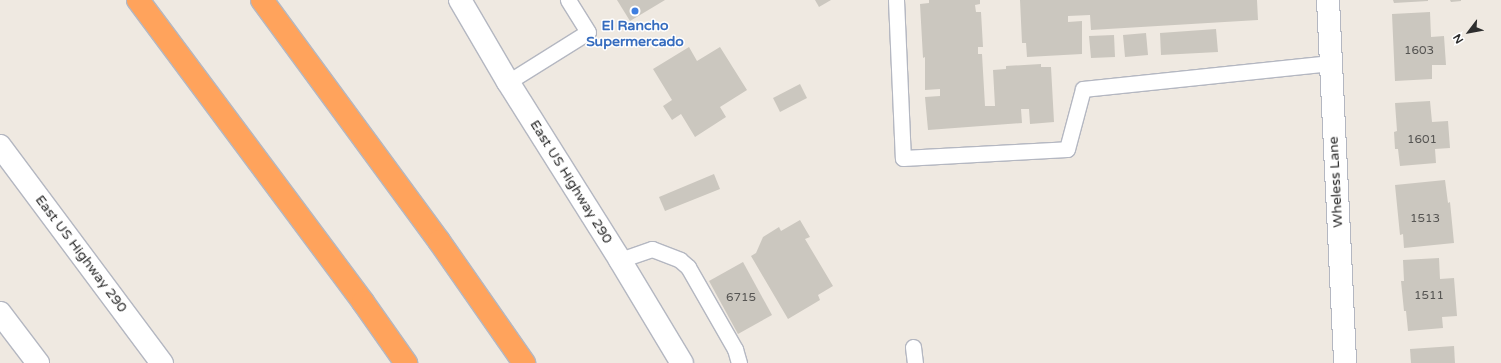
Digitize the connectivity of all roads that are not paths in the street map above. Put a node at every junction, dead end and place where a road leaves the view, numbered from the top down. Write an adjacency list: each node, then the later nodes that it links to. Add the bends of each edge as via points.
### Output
1 (138, 0): 15 (highway)
2 (262, 0): 16 (highway, via 439,241)
3 (460, 0): 8 (main road, East US Highway 290)
4 (568, 0): 8 (lane, via 588,32)
5 (896, 0): 7 (lane, via 903,158 1067,149 1083,88)
6 (1328, 0): 7 (main road, Wheless Lane)
7 (1331, 63): 20 (main road, Wheless Lane)
8 (508, 82): 10 (main road, East US Highway 290)
9 (0, 146): 14 (main road, East US Highway 290)
10 (620, 260): 17 (main road, East US Highway 290); 18 (lane, via 652,249 680,260 688,267 723,328 735,349)
11 (0, 313): 13 (main road)
12 (913, 347): 19 (lane)
13 (38, 363)
14 (162, 363)
15 (406, 363)
16 (524, 363)
17 (682, 363)
18 (739, 363)
19 (915, 363)
20 (1345, 363)

